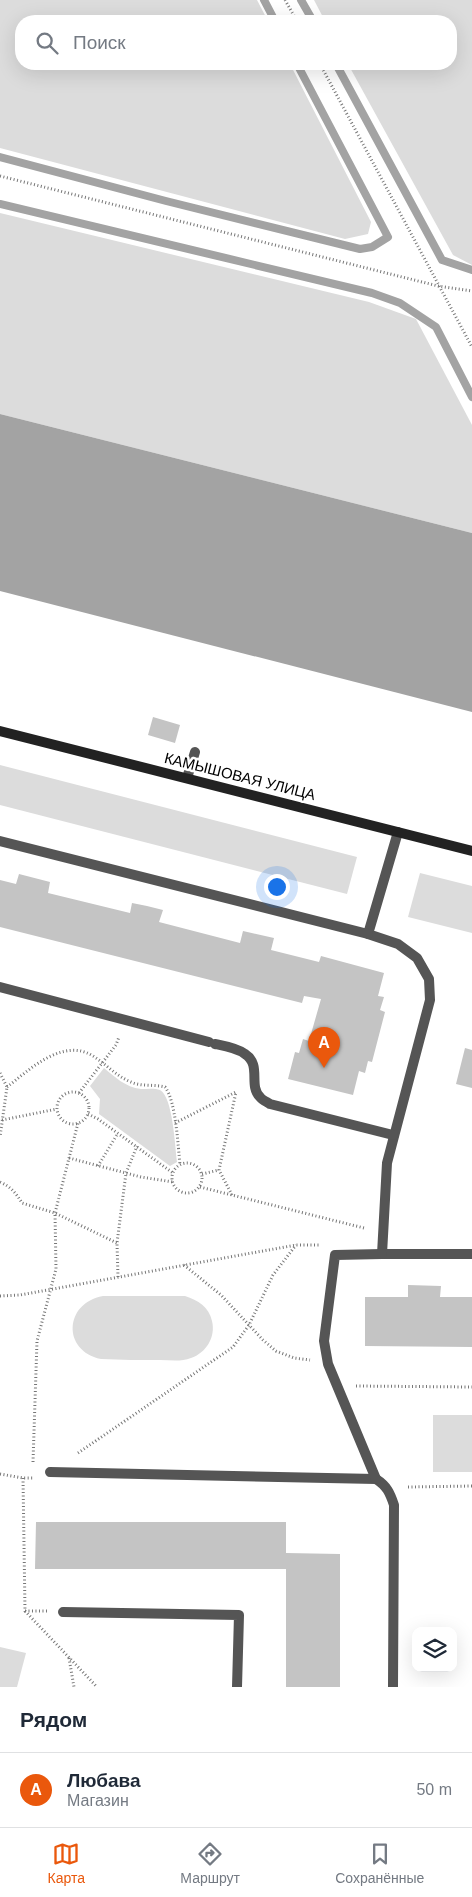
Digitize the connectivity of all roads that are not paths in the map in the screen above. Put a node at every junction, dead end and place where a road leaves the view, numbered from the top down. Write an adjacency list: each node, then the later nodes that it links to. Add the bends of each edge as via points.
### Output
1 (0, 730): 3 (street, КАМЫШОВАЯ УЛИЦА)
2 (195, 752): 3 (lane)
3 (187, 778): 4 (street, КАМЫШОВАЯ УЛИЦА)
4 (398, 832): 6 (street, КАМЫШОВАЯ УЛИЦА); 7 (lane)
5 (0, 841): 7 (lane)
6 (472, 851)
7 (368, 934): 9 (lane, via 398,944 417,958 430,979 430,1000)
8 (0, 987): 9 (lane, via 235,1049 247,1055 254,1064 255,1088 260,1097 270,1104)
9 (393, 1135): 10 (lane, via 387,1163)
10 (382, 1254): 11 (lane); 13 (lane, via 335,1255 324,1341 328,1364)
11 (472, 1254)
12 (50, 1472): 13 (lane)
13 (376, 1479): 16 (lane, via 391,1494 394,1505)
14 (63, 1612): 15 (lane, via 239,1615)
15 (237, 1687)
16 (393, 1687)

